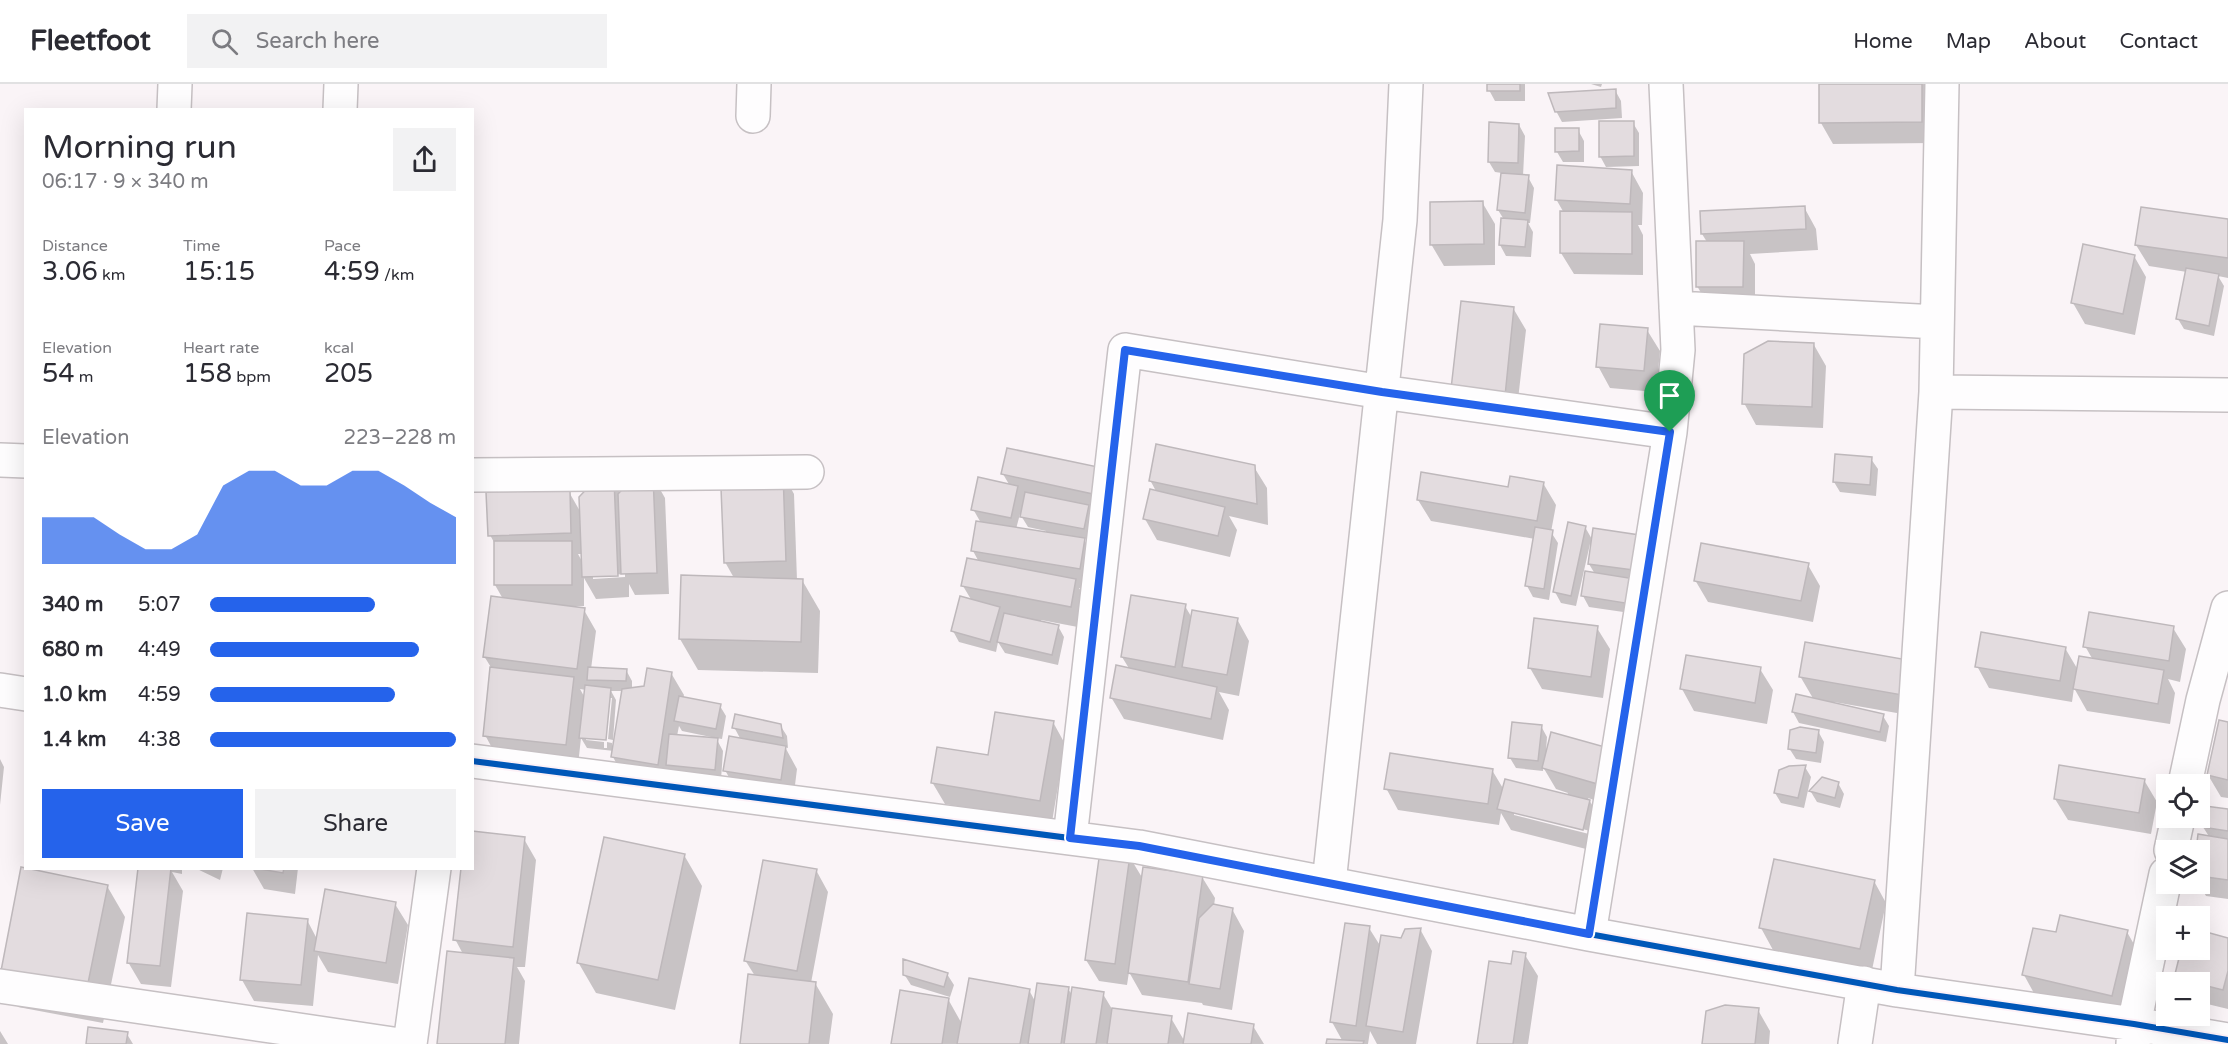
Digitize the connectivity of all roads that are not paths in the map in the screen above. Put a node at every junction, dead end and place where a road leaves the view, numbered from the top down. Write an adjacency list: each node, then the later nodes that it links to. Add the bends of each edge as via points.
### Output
1 (175, 84): 7 (street)
2 (341, 84): 8 (street)
3 (754, 84): 9 (street)
4 (1406, 84): 12 (street, via 1400,220)
5 (1666, 84): 10 (street)
6 (1942, 84): 11 (street)
7 (174, 108)
8 (340, 108)
9 (753, 116)
10 (1676, 308): 11 (street); 15 (street, via 1678,350)
11 (1937, 322): 13 (street)
12 (1382, 392): 15 (street); 25 (street, via 1125,350); 27 (street)
13 (1936, 392): 14 (street); 32 (street)
14 (2228, 395)
15 (1670, 432): 29 (street)
16 (0, 460): 17 (street)
17 (24, 461)
18 (807, 472): 19 (street)
19 (474, 475)
20 (2228, 608): 24 (street)
21 (0, 690): 22 (street)
22 (24, 694)
23 (474, 761): 25 (street)
24 (2187, 774)
25 (1070, 838): 27 (street, via 1139,846)
26 (434, 870): 36 (street)
27 (1329, 883): 29 (street)
28 (2162, 894): 33 (street)
29 (1589, 934): 30 (street)
30 (1864, 983): 32 (street); 37 (street)
31 (0, 986): 35 (street)
32 (1897, 990): 33 (street)
33 (2133, 1034): 34 (street)
34 (2228, 1040)
35 (393, 1044)
36 (410, 1044)
37 (1855, 1044)

